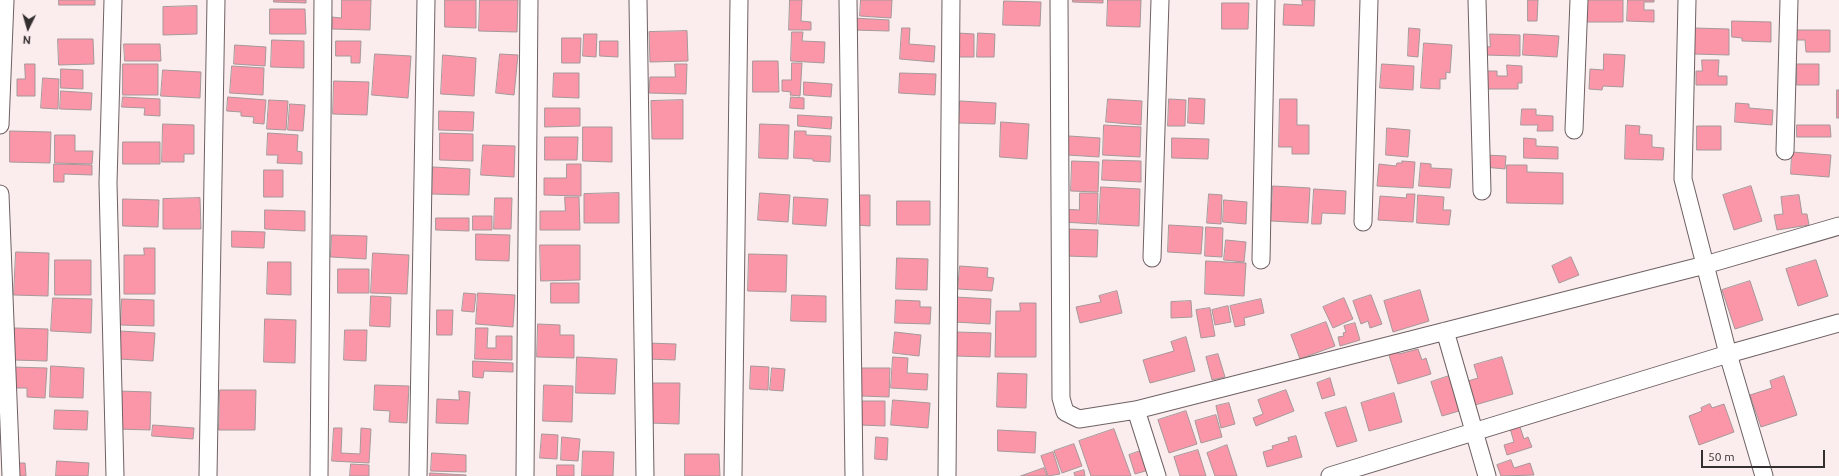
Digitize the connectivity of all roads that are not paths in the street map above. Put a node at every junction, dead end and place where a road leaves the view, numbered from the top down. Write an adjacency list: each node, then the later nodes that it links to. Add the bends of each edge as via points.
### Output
1 (5, 0): 19 (street)
2 (113, 0): 35 (street, via 108,183)
3 (216, 0): 36 (street)
4 (323, 0): 37 (street)
5 (426, 0): 38 (street)
6 (529, 0): 39 (street)
7 (638, 0): 40 (street)
8 (739, 0): 41 (street)
9 (848, 0): 42 (street)
10 (951, 0): 43 (street)
11 (1059, 0): 32 (street, via 1061,398 1065,412 1079,419)
12 (1160, 0): 26 (street)
13 (1266, 0): 27 (street)
14 (1369, 0): 24 (street)
15 (1478, 0): 22 (street)
16 (1579, 0): 20 (street)
17 (1687, 0): 28 (street, via 1683,180)
18 (1789, 0): 21 (street)
19 (0, 125)
20 (1574, 130)
21 (1785, 151)
22 (1482, 191)
23 (0, 194): 34 (street)
24 (1363, 222)
25 (1839, 226): 28 (street)
26 (1152, 258)
27 (1261, 260)
28 (1705, 265): 30 (street); 31 (street)
29 (1839, 323): 31 (street)
30 (1444, 331): 32 (street); 33 (street)
31 (1728, 354): 33 (street); 47 (street)
32 (1136, 410): 44 (street)
33 (1473, 433): 45 (street); 46 (street)
34 (12, 476)
35 (115, 476)
36 (208, 476)
37 (319, 476)
38 (418, 476)
39 (525, 476)
40 (645, 476)
41 (733, 476)
42 (854, 476)
43 (946, 476)
44 (1157, 476)
45 (1330, 476)
46 (1487, 476)
47 (1764, 476)

